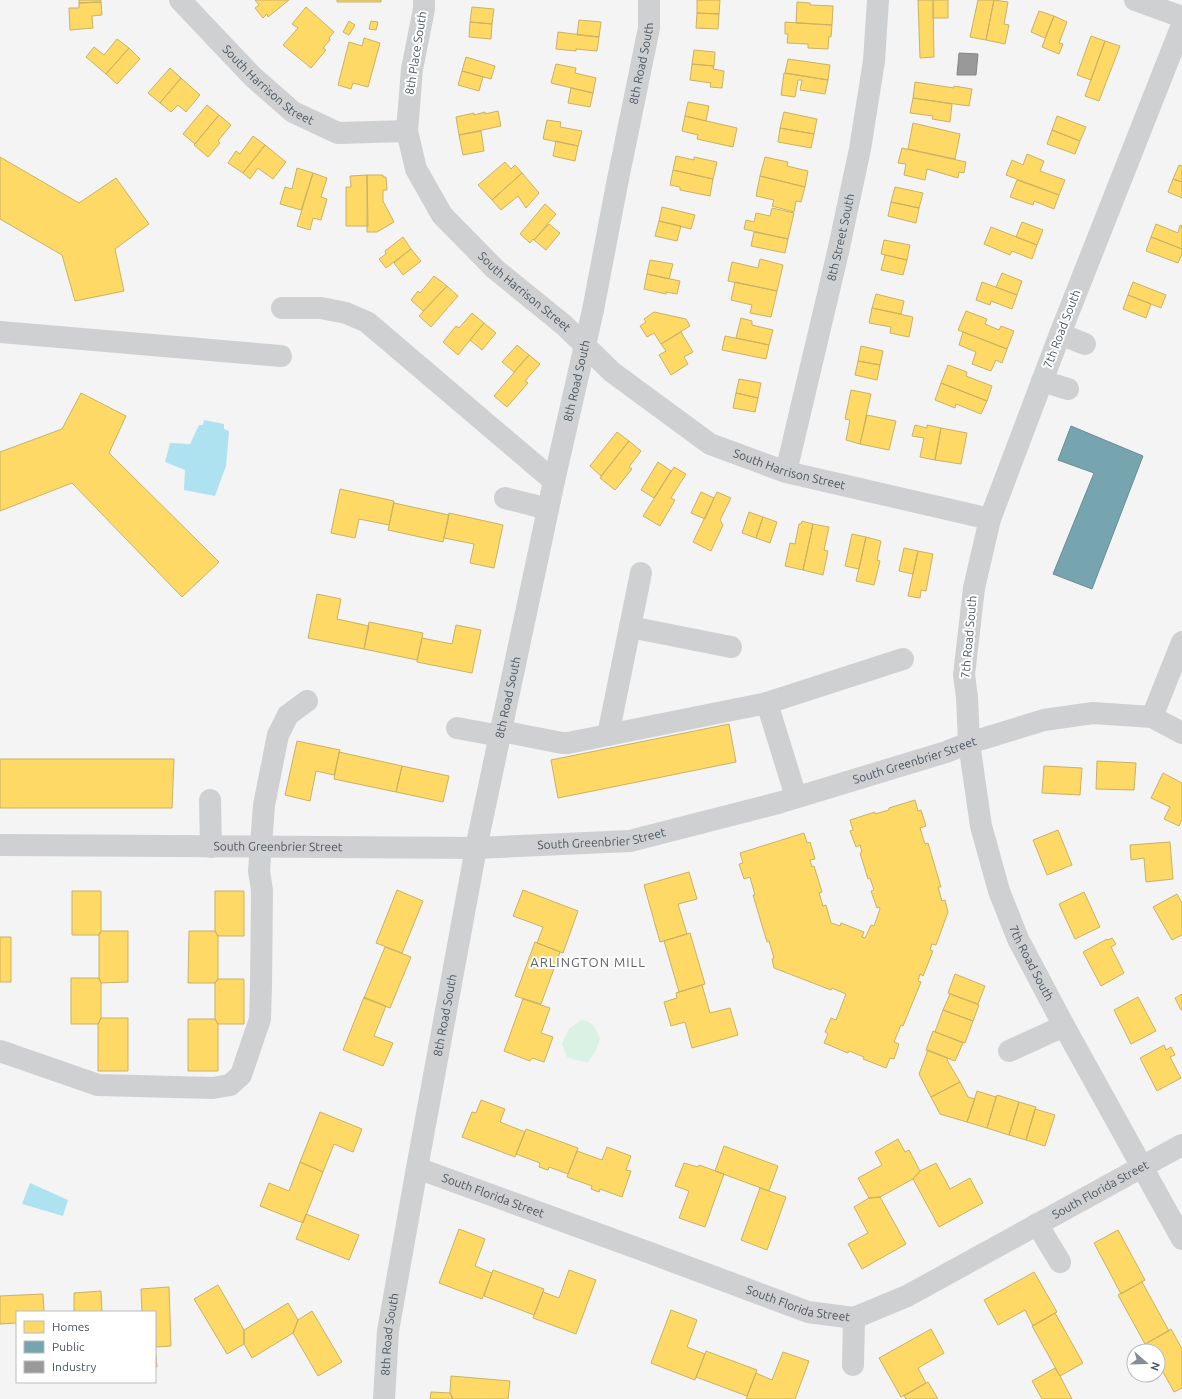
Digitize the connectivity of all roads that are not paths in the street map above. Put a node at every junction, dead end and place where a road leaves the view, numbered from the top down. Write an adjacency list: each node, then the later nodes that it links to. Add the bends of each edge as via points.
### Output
1 (180, 0): 8 (street, South Harrison Street, via 252,76 293,112 338,133)
2 (424, 0): 8 (street, 8th Place South, via 412,69)
3 (649, 0): 13 (street, 8th Road South, via 649,28)
4 (878, 0): 17 (street, 8th Street South, via 874,61 860,149)
5 (1136, 0): 6 (street)
6 (1182, 17)
7 (1182, 25): 11 (street, 7th Road South)
8 (407, 131): 13 (street, South Harrison Street, via 416,169 442,215 495,269 564,325)
9 (282, 308): 18 (street, via 321,308 346,313 367,322)
10 (0, 332): 14 (street)
11 (1060, 334): 12 (street); 15 (street, 7th Road South)
12 (1085, 344)
13 (585, 347): 17 (street, South Harrison Street, via 612,372 710,444); 18 (street, 8th Road South)
14 (281, 356)
15 (1042, 380): 16 (street); 21 (street, 7th Road South)
16 (1068, 390)
17 (786, 472): 21 (street, South Harrison Street)
18 (554, 481): 20 (street, 8th Road South)
19 (505, 498): 20 (street)
20 (548, 508): 32 (street, 8th Road South)
21 (990, 519): 34 (street, 7th Road South, via 974,588 964,675)
22 (641, 573): 23 (street)
23 (630, 627): 25 (street); 33 (street)
24 (1182, 642): 29 (street)
25 (731, 647)
26 (902, 659): 28 (street)
27 (307, 701): 38 (street, via 288,715 278,735 264,805)
28 (767, 703): 33 (street); 35 (street)
29 (1152, 717): 31 (street, South Greenbrier Street); 34 (street, South Greenbrier Street, via 1093,713 1044,720)
30 (457, 728): 32 (street)
31 (1182, 733)
32 (501, 734): 33 (street, via 562,743); 40 (street, 8th Road South)
33 (608, 735)
34 (969, 743): 35 (street, South Greenbrier Street); 41 (street, 7th Road South, via 982,826 999,891 1018,939)
35 (796, 797): 40 (street, South Greenbrier Street, via 630,841)
36 (210, 800): 39 (street)
37 (0, 845): 39 (street, South Greenbrier Street)
38 (261, 846): 39 (street, South Greenbrier Street); 40 (street, South Greenbrier Street); 42 (street, via 260,1019 241,1075 230,1085 214,1088 98,1084)
39 (211, 847)
40 (476, 848): 46 (street, 8th Road South)
41 (1064, 1026): 43 (street); 45 (street, 7th Road South)
42 (0, 1051)
43 (1009, 1051)
44 (1182, 1145): 45 (street, South Florida Street)
45 (1143, 1167): 47 (street, South Florida Street); 48 (street, 7th Road South)
46 (416, 1168): 50 (street, South Florida Street, via 808,1312); 52 (street, 8th Road South, via 388,1331)
47 (1037, 1224): 49 (street); 50 (street, South Florida Street, via 907,1296)
48 (1182, 1239)
49 (1060, 1262)
50 (854, 1318): 51 (street)
51 (853, 1364)
52 (384, 1399)

